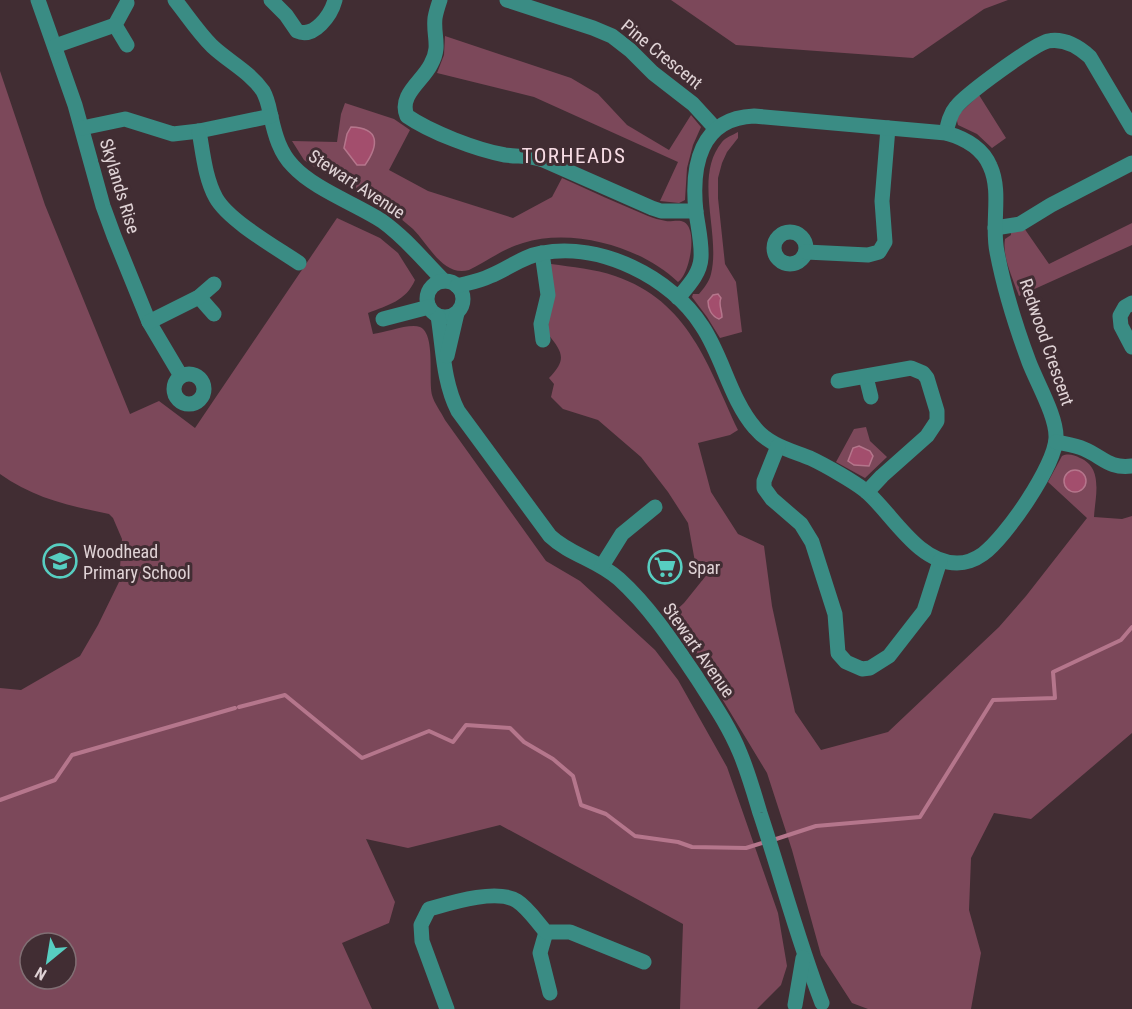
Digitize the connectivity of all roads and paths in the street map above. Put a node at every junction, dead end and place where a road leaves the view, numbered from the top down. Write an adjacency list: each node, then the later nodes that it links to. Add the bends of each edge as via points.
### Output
1 (38, 0): 10 (street, Skylands Rise)
2 (175, 0): 11 (street, Stewart Avenue, via 210,44 253,79 268,101)
3 (271, 0): 4 (street, via 297,31 305,33 320,25)
4 (335, 0)
5 (440, 0): 19 (street, via 435,18 436,50 430,67 407,96 407,116 437,133 504,154 543,160 661,211)
6 (507, 0): 13 (street, Pine Crescent, via 612,36 693,104)
7 (127, 3): 8 (street)
8 (115, 25): 9 (street); 10 (street)
9 (127, 45)
10 (55, 46): 12 (street, Skylands Rise)
11 (271, 116): 16 (street); 23 (street, Stewart Avenue, via 279,147 294,168 386,225)
12 (82, 128): 16 (street, via 124,119 164,133); 35 (street, Skylands Rise, via 103,206)
13 (715, 128): 14 (street, Redwood Crescent, via 754,116); 19 (street, via 699,160)
14 (888, 128): 17 (street, Redwood Crescent); 21 (street, via 882,249 868,255)
15 (1132, 128): 17 (street, via 1090,57 1072,44 1050,41 1038,45 962,100 953,111)
16 (199, 131): 24 (street, via 217,200 257,235)
17 (946, 133): 20 (street, Redwood Crescent, via 968,141 991,167)
18 (1132, 163): 20 (street, via 1020,224)
19 (696, 211): 29 (street, via 701,258 690,284)
20 (995, 228): 43 (street, Redwood Crescent, via 996,249 1008,294 1025,351 1056,428)
21 (806, 252)
22 (542, 253): 25 (street, via 514,262); 29 (street, via 580,253 623,262); 36 (street, via 548,295 541,324)
23 (420, 257): 27 (street, Stewart Avenue); 31 (street, Stewart Avenue)
24 (299, 263)
25 (490, 276): 27 (street); 32 (street)
26 (213, 284): 28 (street)
27 (451, 284): 31 (street, via 436,284); 32 (street, via 461,292)
28 (199, 297): 33 (street); 35 (street)
29 (678, 298): 44 (street, via 702,325 752,426)
30 (1132, 303): 37 (street, via 1120,316)
31 (432, 305): 32 (street, via 451,316); 34 (street); 38 (street, Stewart Avenue)
32 (460, 308): 38 (street, Stewart Avenue)
33 (214, 314)
34 (383, 319)
35 (149, 322): 39 (street, Skylands Rise)
36 (543, 340)
37 (1132, 347)
38 (445, 363): 49 (street, Stewart Avenue, via 449,390 458,411 541,525 561,546)
39 (181, 376)
40 (866, 377): 41 (street); 42 (street); 46 (street, via 917,369 927,378 937,416 927,436)
41 (838, 381)
42 (871, 397)
43 (1056, 442): 45 (street, via 1085,449 1113,466); 48 (street, via 1022,508 989,549 974,560)
44 (778, 446): 46 (street, via 825,466); 48 (street, via 764,488 801,524 812,542 835,614 838,653 846,662 870,668 889,656 924,610)
45 (1132, 466)
46 (867, 492): 48 (street, via 900,529)
47 (655, 507): 49 (street, via 622,534)
48 (940, 561)
49 (602, 566): 51 (street, Stewart Avenue, via 636,596 725,721 741,755)
50 (546, 932): 52 (street, via 570,932); 53 (street, via 540,953); 56 (street, via 516,900 492,895 429,909 421,925 422,941)
51 (803, 956): 54 (street, Stewart Avenue); 55 (street, Stewart Avenue)
52 (644, 962)
53 (550, 993)
54 (825, 1006): 55 (street, via 808,1000)
55 (793, 1007)
56 (447, 1009)

